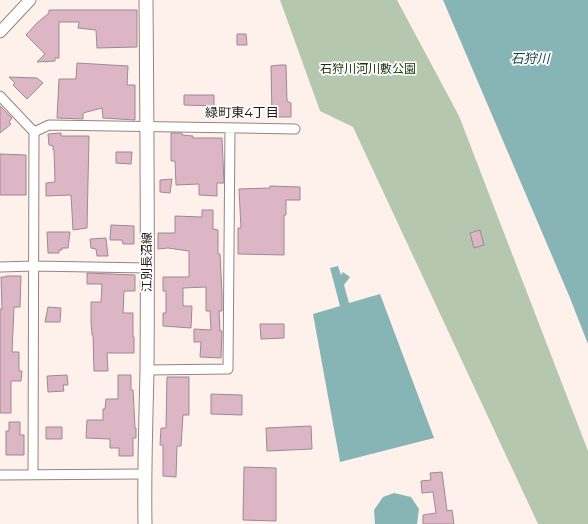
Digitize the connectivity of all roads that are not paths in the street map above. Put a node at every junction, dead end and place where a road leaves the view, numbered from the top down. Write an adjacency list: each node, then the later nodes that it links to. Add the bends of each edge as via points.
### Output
1 (30, 0): 3 (street)
2 (146, 0): 5 (main road, 江別長沼線)
3 (0, 32)
4 (0, 96): 8 (street)
5 (147, 128): 6 (street); 8 (street, via 49,125); 11 (main road, 江別長沼線)
6 (230, 128): 7 (street); 12 (street, via 228,370)
7 (295, 129)
8 (34, 132): 9 (street)
9 (34, 266): 10 (street); 11 (street); 15 (street)
10 (0, 267)
11 (147, 268): 12 (main road, 江別長沼線)
12 (146, 370): 13 (main road, 江別長沼線)
13 (144, 474): 15 (street); 16 (main road, 江別長沼線)
14 (0, 475): 15 (street)
15 (33, 475)
16 (145, 524)

